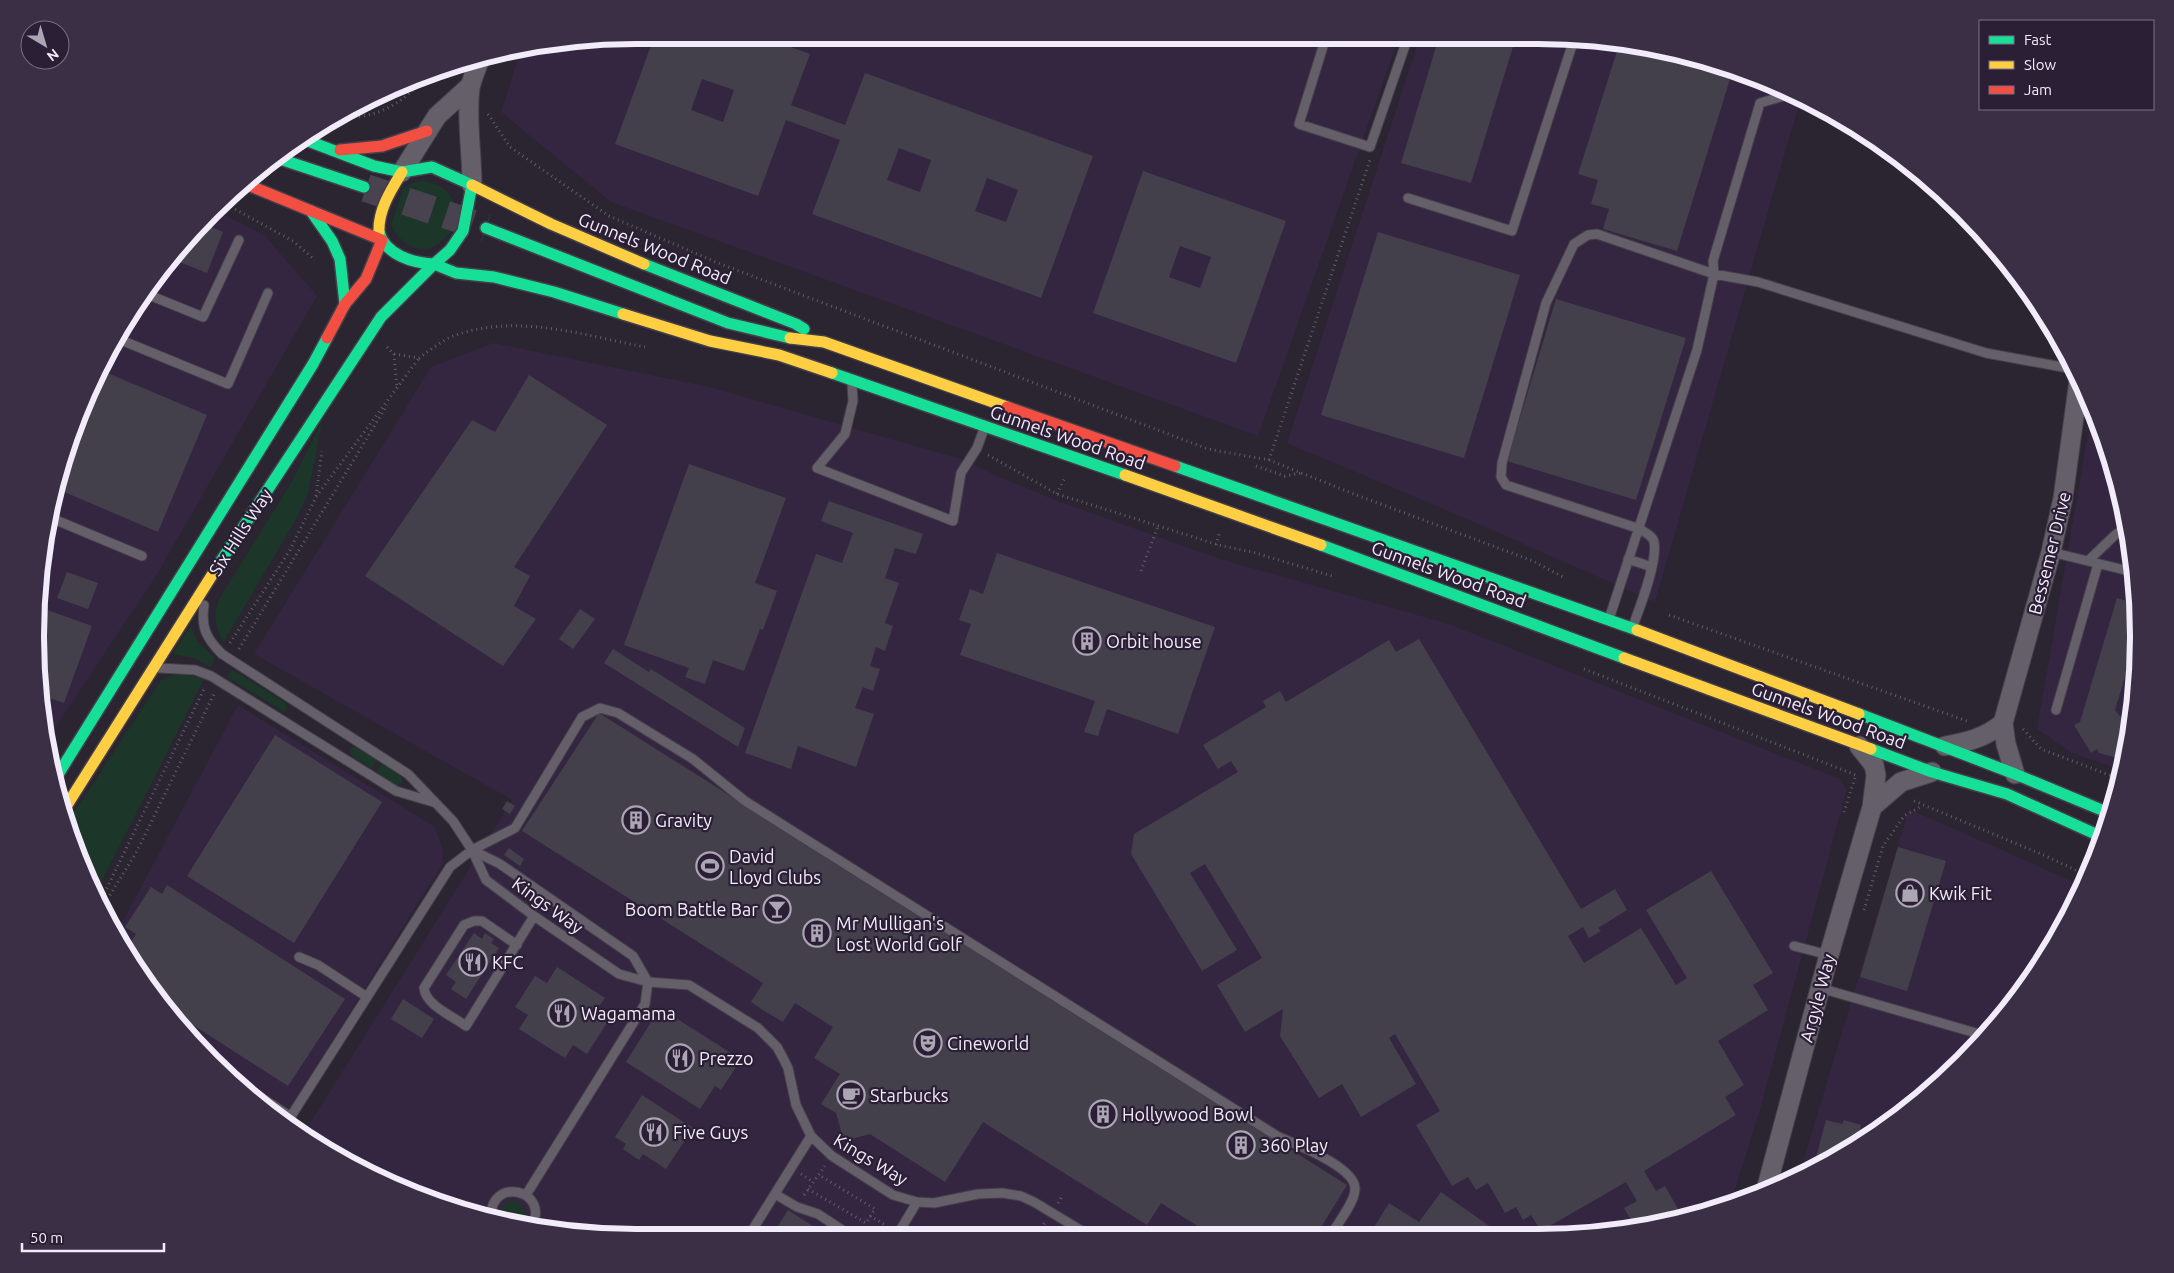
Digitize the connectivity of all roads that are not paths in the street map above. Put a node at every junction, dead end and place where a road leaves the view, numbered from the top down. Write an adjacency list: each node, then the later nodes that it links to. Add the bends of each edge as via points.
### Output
1 (1324, 44): 2 (lane, via 1299,124 1370,146)
2 (1406, 44)
3 (1573, 45): 15 (lane, via 1512,231)
4 (477, 66): 5 (street)
5 (470, 86): 7 (street, via 437,116); 12 (street)
6 (1781, 97): 21 (lane, via 1760,103 1713,261)
7 (427, 131): 9 (main road, via 382,146); 11 (street)
8 (311, 142): 9 (main road, Gunnels Wood Road)
9 (338, 151): 11 (main road, Gunnels Wood Road, via 374,166)
10 (284, 160): 14 (main road)
11 (402, 172): 12 (main road, Gunnels Wood Road, via 432,167); 19 (main road, via 386,198 379,220)
12 (472, 185): 20 (main road, via 463,231 450,250); 27 (main road, Gunnels Wood Road, via 581,238 796,324)
13 (251, 186): 16 (main road, Gunnels Wood Road)
14 (364, 187)
15 (1408, 198)
16 (311, 211): 19 (main road, Gunnels Wood Road); 24 (main road, via 340,259)
17 (486, 228): 25 (main road, Gunnels Wood Road)
18 (239, 240): 23 (lane, via 203,317)
19 (382, 240): 20 (main road, Gunnels Wood Road, via 412,263); 24 (main road, Six Hills Way, via 366,279)
20 (434, 264): 28 (main road, Gunnels Wood Road, via 456,273 494,277 554,292 710,341); 43 (main road, Six Hills Way, via 382,317)
21 (1714, 274): 29 (lane, via 1758,282 1986,353); 34 (lane, via 1697,350); 34 (lane, via 1597,234 1588,235 1574,244 1546,303 1502,463 1501,477 1506,485)
22 (268, 293): 26 (lane, via 228,384)
23 (152, 296)
24 (345, 304): 51 (main road, Six Hills Way, via 313,364)
25 (728, 323): 27 (main road, Gunnels Wood Road); 28 (main road, Gunnels Wood Road)
26 (123, 341)
27 (824, 342): 44 (main road, Gunnels Wood Road)
28 (779, 355): 30 (main road, Gunnels Wood Road)
29 (2066, 368)
30 (852, 380): 32 (main road, Gunnels Wood Road); 32 (lane, via 852,401 845,434 817,468 953,521 962,473)
31 (2077, 393): 36 (street, Bessemer Drive, via 2063,498)
32 (985, 427): 49 (main road, Gunnels Wood Road, via 1265,524)
33 (55, 520): 37 (lane)
34 (1640, 529): 38 (lane); 41 (lane, via 1654,542)
35 (2121, 531): 39 (lane)
36 (2051, 552): 39 (lane); 48 (street, Bessemer Drive)
37 (142, 556)
38 (1628, 559): 41 (lane); 44 (lane)
39 (2088, 561): 40 (lane)
40 (2098, 564): 42 (lane); 47 (lane)
41 (1652, 567): 45 (lane)
42 (2126, 570)
43 (206, 584): 46 (main road, Six Hills Way); 54 (lane, Kings Way, via 202,619 208,641 231,661 408,774)
44 (1608, 621): 45 (main road, Gunnels Wood Road)
45 (1632, 628): 50 (main road, Gunnels Wood Road)
46 (152, 667): 54 (lane, via 195,670 211,676 396,791); 55 (main road, Six Hills Way)
47 (2056, 710)
48 (2003, 724): 50 (street, via 1991,734 1970,742); 53 (street, Bessemer Drive)
49 (1857, 744): 52 (main road, Gunnels Wood Road); 56 (street, Argyle Way, via 1874,765)
50 (1943, 746): 53 (main road, Gunnels Wood Road)
51 (60, 772)
52 (1932, 772): 56 (street, via 1901,782); 58 (main road, Gunnels Wood Road, via 2007,794)
53 (2015, 774): 57 (main road, Gunnels Wood Road)
54 (433, 802): 59 (lane, Kings Way, via 453,821)
55 (68, 803)
56 (1872, 807): 63 (street, Argyle Way)
57 (2104, 811)
58 (2096, 834)
59 (472, 850): 60 (lane, Kings Way, via 486,880); 65 (lane, Kings Way, via 500,864 634,956); 67 (lane, via 450,867); 81 (lane, via 515,828 582,717 600,708 618,713 692,759 745,801 1277,1136 1346,1171 1353,1178 1355,1189)
60 (534, 916): 61 (lane); 65 (lane, Kings Way, via 619,974)
61 (517, 945): 61 (lane, via 466,1026 430,1001 424,993 424,988 464,925 482,921)
62 (1794, 946): 63 (lane)
63 (1828, 955): 66 (street, Argyle Way)
64 (299, 957): 67 (lane, via 318,965)
65 (648, 982): 70 (lane, Kings Way, via 690,986 768,1037 784,1058 796,1105); 72 (lane, via 645,1004)
66 (1820, 988): 68 (lane); 71 (street, Argyle Way)
67 (367, 997): 69 (lane)
68 (1976, 1032)
69 (291, 1118)
70 (811, 1136): 73 (lane); 74 (lane, Kings Way, via 832,1156 893,1195)
71 (1768, 1182)
72 (526, 1194): 75 (lane, via 504,1193 493,1204); 76 (lane, via 534,1205)
73 (775, 1194): 77 (lane); 78 (lane, via 796,1207 818,1214)
74 (917, 1202): 79 (lane); 80 (lane, Kings Way, via 934,1203 978,1194 1020,1196)
75 (492, 1211)
76 (535, 1220)
77 (753, 1229)
78 (841, 1229)
79 (901, 1229)
80 (1079, 1229)
81 (1334, 1229)

